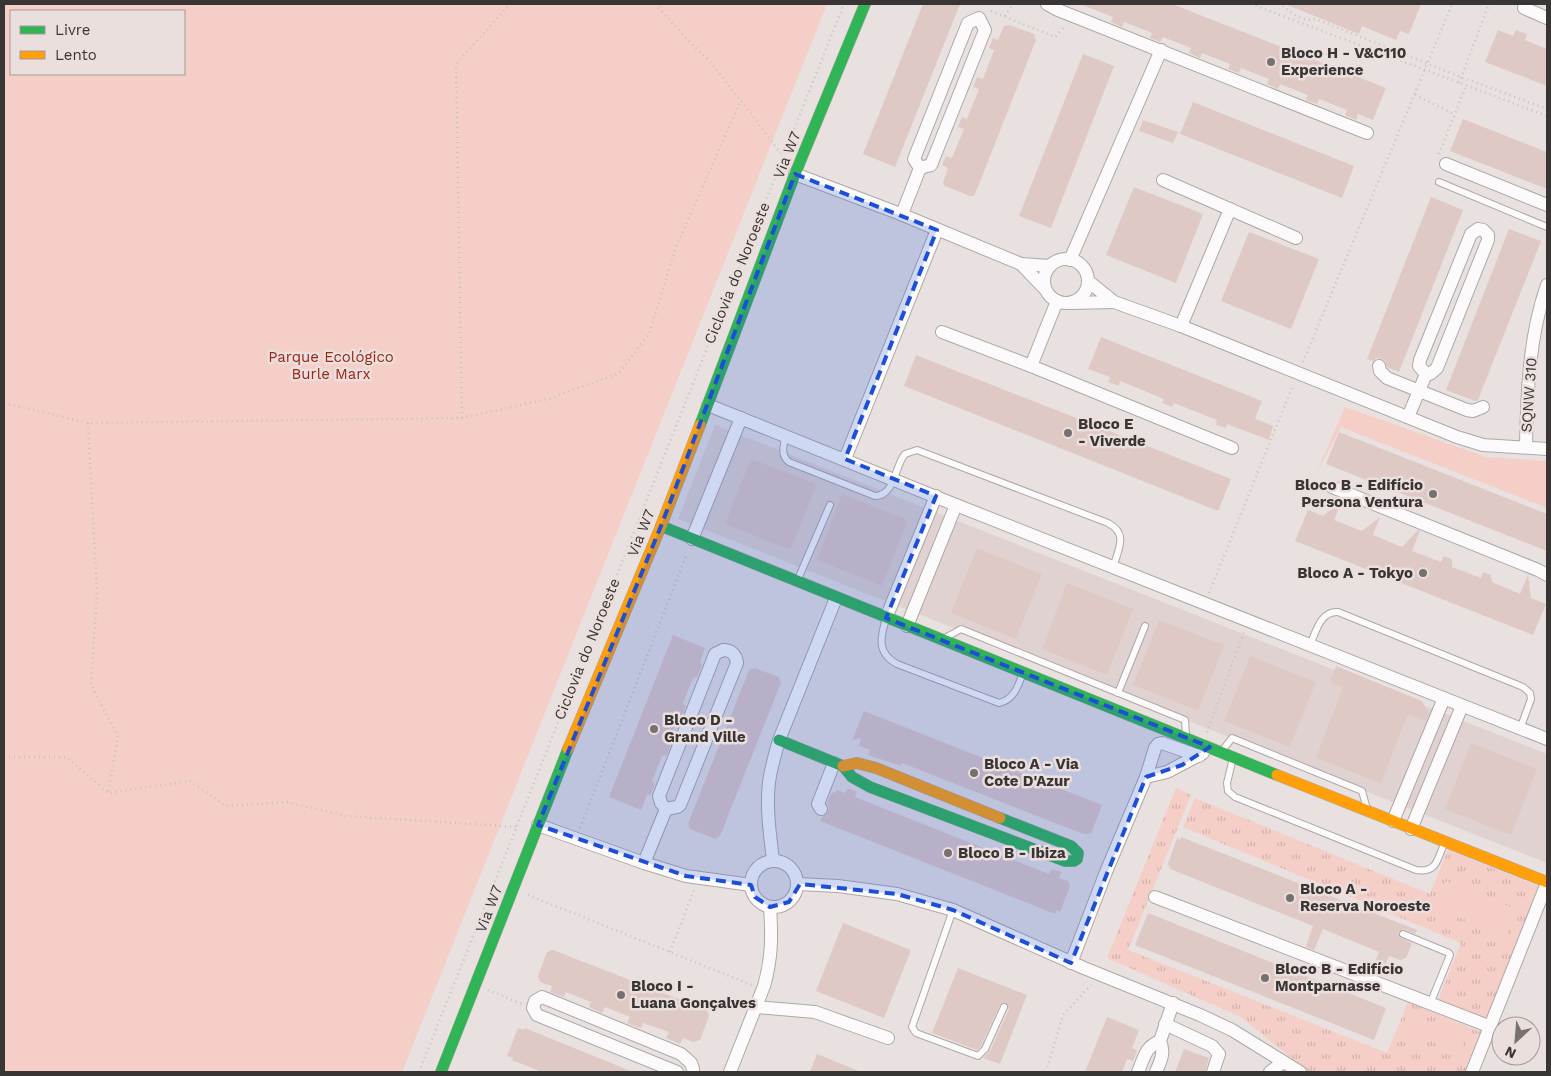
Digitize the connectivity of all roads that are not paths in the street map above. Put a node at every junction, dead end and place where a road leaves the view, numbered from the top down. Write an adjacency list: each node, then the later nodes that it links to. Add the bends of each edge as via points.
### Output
1 (865, 4): 9 (street, Via W7)
2 (1047, 4): 5 (street)
3 (1524, 8): 4 (street)
4 (1547, 18)
5 (1161, 50): 6 (street); 18 (street)
6 (1367, 133)
7 (1441, 162): 12 (street)
8 (920, 168): 8 (street, via 931,165 985,30 979,18 968,23 914,159); 14 (street)
9 (795, 174): 14 (street); 33 (street, Via W7)
10 (1163, 180): 13 (street)
11 (1440, 182): 15 (lane)
12 (1547, 205)
13 (1230, 209): 17 (street); 27 (street)
14 (902, 214): 16 (street)
15 (1547, 228)
16 (937, 230): 19 (street); 41 (street)
17 (1296, 238)
18 (1070, 260): 20 (street); 21 (street, via 1082,267)
19 (1022, 264): 20 (street); 23 (street)
20 (1050, 266): 23 (street, via 1044,277)
21 (1088, 281): 25 (street); 26 (street, via 1083,295)
22 (1547, 285): 38 (street, SQNW 310, via 1539,308 1531,353)
23 (1045, 288): 24 (street)
24 (1057, 301): 26 (street); 29 (street)
25 (1114, 302): 26 (street); 27 (street)
26 (1071, 303)
27 (1181, 326): 35 (street)
28 (942, 332): 29 (street)
29 (1031, 366): 39 (street)
30 (1379, 366): 32 (street, via 1387,378)
31 (1426, 374): 31 (street, via 1437,368 1488,240 1483,230 1478,229 1472,234 1420,360 1419,366); 32 (street)
32 (1419, 391): 34 (street, via 1467,410); 35 (street)
33 (708, 405): 36 (street); 47 (street, Via W7)
34 (1482, 407)
35 (1408, 417): 38 (street, via 1483,445)
36 (741, 418): 37 (street); 48 (street)
37 (785, 436): 41 (street); 42 (lane, via 783,452 788,462 876,496 886,492)
38 (1526, 446): 40 (street)
39 (1232, 448)
40 (1547, 449)
41 (845, 459): 42 (street)
42 (894, 479): 44 (street); 49 (lane, via 902,457 917,450 1108,523 1120,532 1121,540)
43 (1332, 488): 50 (street)
44 (936, 496): 46 (street); 53 (street)
45 (830, 505): 51 (lane)
46 (956, 505): 49 (street); 54 (street)
47 (661, 526): 48 (street); 74 (street, Via W7)
48 (692, 539): 51 (street)
49 (1113, 568): 57 (street)
50 (1547, 575)
51 (796, 581): 52 (street)
52 (836, 598): 53 (street); 65 (street)
53 (886, 618): 54 (street); 58 (lane, via 882,633 883,651 897,664 999,703 1007,702 1012,696)
54 (907, 626): 56 (street)
55 (1145, 626): 59 (lane)
56 (942, 640): 58 (street); 59 (lane, via 961,630)
57 (1310, 645): 60 (street); 62 (lane, via 1321,620 1327,614 1338,612 1523,687 1531,699)
58 (1023, 672): 63 (street)
59 (1118, 693): 63 (lane, via 1186,720)
60 (1444, 698): 61 (street); 73 (street)
61 (1462, 706): 62 (street); 75 (street)
62 (1520, 729): 64 (street)
63 (1186, 737): 66 (street)
64 (1547, 739)
65 (779, 740): 68 (street); 77 (street, via 769,783)
66 (1208, 750): 67 (street); 69 (street, via 1167,772); 69 (street, via 1158,744); 72 (lane, via 1232,738 1362,791)
67 (1233, 756): 72 (street); 76 (lane, via 1227,783 1228,791 1235,797 1416,870 1429,870 1434,866)
68 (839, 764): 68 (street, via 852,777 890,795 1065,861 1077,859 1078,853 1071,846 896,775 857,763); 71 (street, via 818,804)
69 (1146, 777): 86 (street)
70 (666, 809): 70 (street, via 680,804 737,663 728,650 716,654 659,796); 78 (street)
71 (821, 809)
72 (1368, 811): 73 (street)
73 (1393, 821): 75 (street)
74 (538, 825): 78 (street); 98 (street, Via W7)
75 (1411, 829): 76 (street)
76 (1444, 842): 79 (street)
77 (772, 860): 80 (street, via 757,868); 81 (street, via 780,861 793,870)
78 (644, 863): 80 (street, via 686,876)
79 (1547, 882): 91 (street)
80 (751, 884): 83 (street, via 755,897)
81 (798, 884): 83 (street, via 790,902); 84 (street, via 897,894)
82 (1155, 897): 88 (street)
83 (770, 907): 89 (street, via 772,951)
84 (952, 910): 86 (street); 90 (lane, via 912,1027 916,1033 978,1056 985,1049)
85 (1403, 934): 88 (lane, via 1450,955)
86 (1071, 962): 87 (street)
87 (1173, 1003): 92 (street); 96 (street, via 1232,1030)
88 (1430, 1004): 93 (street)
89 (756, 1007): 94 (street, via 815,1012); 100 (street)
90 (1004, 1007)
91 (1496, 1016)
92 (1165, 1024): 95 (street); 103 (street, via 1212,1046 1219,1054)
93 (1491, 1028): 106 (street)
94 (888, 1038)
95 (1160, 1041): 101 (street, via 1148,1048); 102 (street, via 1163,1054)
96 (1283, 1062): 104 (street); 105 (street)
97 (695, 1071): 99 (street, via 682,1054 542,997 535,1001 533,1008 537,1015)
98 (442, 1072)
99 (676, 1072)
100 (730, 1072)
101 (1138, 1072)
102 (1156, 1072)
103 (1213, 1072)
104 (1270, 1072)
105 (1300, 1072)
106 (1472, 1072)

